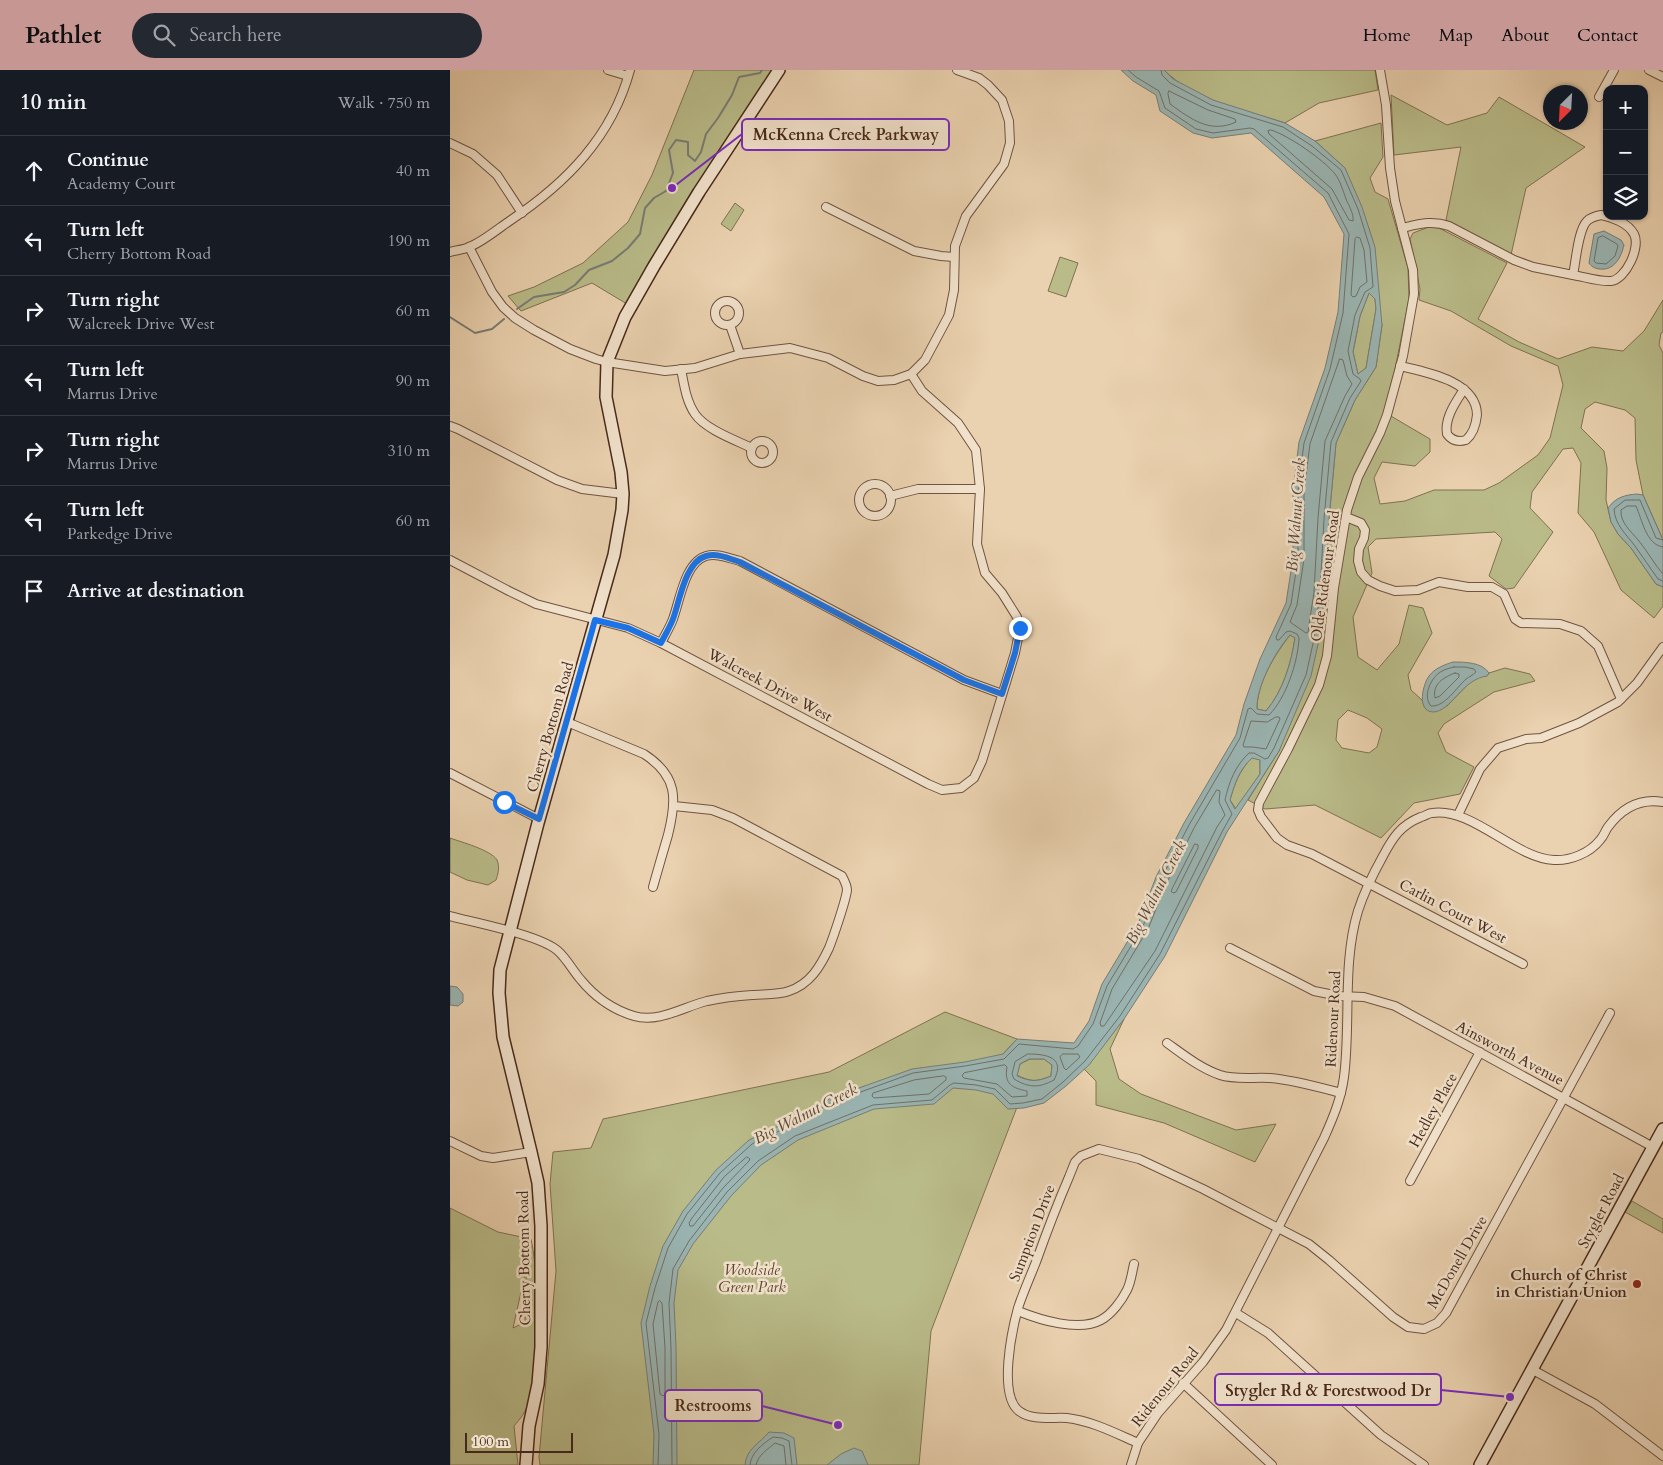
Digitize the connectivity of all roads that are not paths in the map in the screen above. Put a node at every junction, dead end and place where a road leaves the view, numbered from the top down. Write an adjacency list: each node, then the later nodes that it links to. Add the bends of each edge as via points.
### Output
1 (608, 70): 7 (street)
2 (780, 70): 20 (main road, Cherry Bottom Road, via 654,266 625,317)
3 (957, 70): 16 (street, via 979,78 996,93 1005,107 1010,143 1006,160 966,216)
4 (1380, 70): 13 (street, Olde Ridenour Road, via 1390,168)
5 (1614, 70): 9 (street)
6 (1650, 70): 8 (street)
7 (629, 73): 12 (street, via 618,104 594,146 560,183)
8 (1663, 77)
9 (1600, 97)
10 (450, 142): 12 (street, via 473,154 497,176)
11 (826, 207): 16 (street, via 914,251)
12 (522, 213): 14 (street)
13 (1402, 228): 17 (street, via 1438,222 1514,260); 21 (street, Olde Ridenour Road, via 1413,270 1414,294)
14 (469, 247): 15 (street); 20 (street, via 492,292 515,318 584,356)
15 (450, 252)
16 (954, 257): 23 (street, via 954,290 949,316 925,360)
17 (1573, 275): 17 (street, via 1581,231 1592,217 1610,217 1634,233 1637,242 1634,252 1620,277 1612,281)
18 (730, 325): 19 (street)
19 (740, 354): 22 (street); 23 (street, via 790,348 828,358 878,381)
20 (607, 362): 22 (street, via 665,371); 28 (main road, Cherry Bottom Road, via 606,397)
21 (1400, 366): 24 (street, via 1458,384); 30 (street, Olde Ridenour Road, via 1380,433 1358,477)
22 (682, 370): 26 (street, via 685,392 695,414 706,425)
23 (911, 374): 27 (street, Walcreek Drive West, via 922,391 958,423 976,450)
24 (1464, 389): 24 (street, via 1447,422 1447,434 1458,441 1469,438 1476,419 1473,399)
25 (450, 426): 28 (street, via 557,480 582,489)
26 (752, 448)
27 (980, 489): 29 (street, via 918,489); 35 (street, Walcreek Drive West, via 977,544 985,573 1002,593 1020,628)
28 (623, 494): 32 (main road, Cherry Bottom Road, via 614,555)
29 (890, 496): 29 (street, via 886,512 878,516 862,510 859,498 862,490 871,485 882,486)
30 (1346, 517): 36 (street, via 1361,523 1365,530 1358,561 1368,580 1395,591 1418,590 1439,582 1492,587 1504,594 1515,619 1521,624 1560,624 1587,636 1598,646); 43 (street, Olde Ridenour Road, via 1327,656 1319,685 1259,803 1260,817)
31 (450, 560): 32 (street, Walcreek Drive West, via 521,598)
32 (595, 620): 33 (street, Walcreek Drive West, via 628,628); 37 (main road, Cherry Bottom Road)
33 (661, 643): 35 (street, via 694,563 704,556 716,554 740,562 964,680); 35 (street, Walcreek Drive West, via 942,790 960,788 974,778)
34 (1663, 647): 36 (street, via 1638,683)
35 (1002, 694)
36 (1621, 700): 41 (street, via 1549,736 1498,748 1480,769)
37 (567, 722): 40 (street, via 633,748 654,760 672,789); 42 (main road, Cherry Bottom Road)
38 (450, 773): 42 (street)
39 (1663, 802): 41 (street, Ridenour Road, via 1640,802 1626,808 1616,816 1600,840 1566,860 1536,857)
40 (674, 806): 45 (street); 47 (street, via 712,810 733,818 842,876 847,891 830,944 815,974 790,991 707,1001 654,1018 636,1016 599,998 548,944)
41 (1458, 815): 44 (street, Ridenour Road, via 1432,813 1408,822 1390,841)
42 (539, 819): 47 (main road, Cherry Bottom Road)
43 (1277, 838): 44 (street, Carlin Court West)
44 (1369, 883): 49 (street, Carlin Court West); 50 (street, Ridenour Road, via 1358,911 1352,941)
45 (653, 887)
46 (450, 916): 47 (street)
47 (510, 932): 59 (main road, Cherry Bottom Road, via 500,970 502,1037)
48 (1230, 948): 50 (street, Ainsworth Avenue, via 1314,991)
49 (1524, 964)
50 (1349, 996): 53 (street, Ainsworth Avenue, via 1395,1006); 54 (street, Ridenour Road)
51 (1610, 1012): 55 (street)
52 (1167, 1043): 54 (street, via 1195,1063 1221,1075 1271,1078)
53 (1480, 1052): 55 (street, Ainsworth Avenue); 60 (street, Hedley Place)
54 (1341, 1093): 61 (street, Ridenour Road, via 1324,1138)
55 (1563, 1097): 58 (street, Ainsworth Avenue); 61 (street, McDonell Drive, via 1446,1313 1437,1323 1424,1329 1408,1327 1392,1317 1330,1260 1309,1244)
56 (1663, 1129): 58 (main road, Stygler Road)
57 (450, 1141): 59 (street, via 481,1156 493,1158)
58 (1653, 1147): 65 (main road, Stygler Road)
59 (532, 1152): 69 (main road, Cherry Bottom Road, via 541,1226 541,1347)
60 (1410, 1181)
61 (1278, 1228): 63 (street, Sumption Drive, via 1139,1159 1104,1149 1089,1152 1075,1162); 64 (street, Ridenour Road)
62 (1134, 1264): 63 (street, via 1127,1290 1102,1320 1088,1324 1055,1323)
63 (1018, 1311): 67 (street, Sumption Drive, via 1007,1381 1008,1393 1017,1410 1039,1418 1081,1421)
64 (1236, 1313): 66 (street, Ridenour Road, via 1203,1362); 72 (street, via 1268,1333 1381,1435)
65 (1533, 1370): 68 (street, via 1595,1404); 73 (main road, Stygler Road)
66 (1183, 1383): 67 (street, Ridenour Road); 71 (street)
67 (1138, 1443): 70 (street, Ridenour Road)
68 (1663, 1456)
69 (526, 1465)
70 (1131, 1465)
71 (1272, 1465)
72 (1424, 1465)
73 (1480, 1465)

